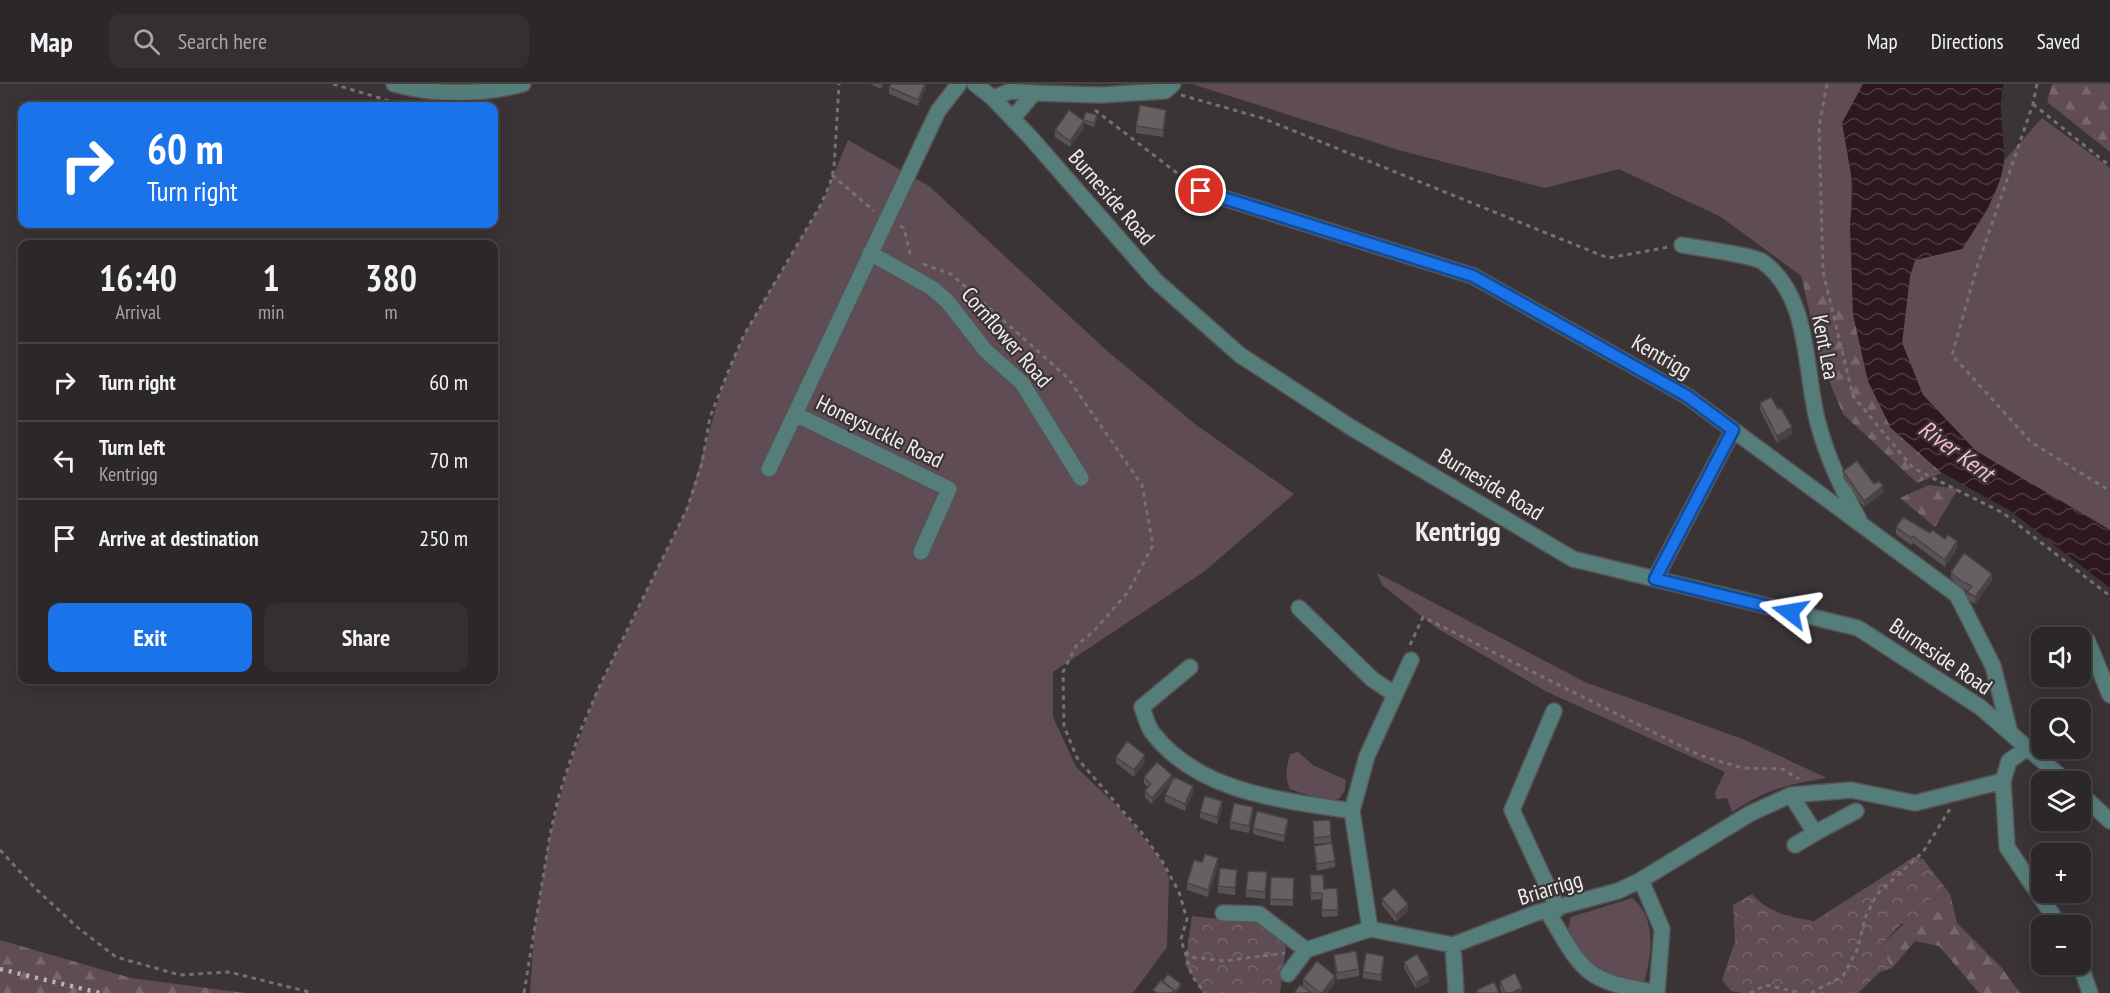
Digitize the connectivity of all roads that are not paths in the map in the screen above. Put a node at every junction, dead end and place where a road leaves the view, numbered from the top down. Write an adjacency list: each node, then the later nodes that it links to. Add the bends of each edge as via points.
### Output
1 (394, 84): 2 (street, via 437,93 480,92)
2 (523, 84)
3 (959, 84): 12 (street, via 938,111)
4 (975, 84): 8 (street, Burneside Road)
5 (1169, 87): 6 (street)
6 (1073, 89): 7 (street)
7 (1034, 93): 8 (street, via 1011,91); 9 (street)
8 (993, 98): 9 (street, Burneside Road)
9 (1013, 118): 19 (street, Burneside Road, via 1155,280 1240,355 1352,428 1573,559)
10 (1201, 191): 14 (street, Kentrigg, via 1473,276 1687,396)
11 (1682, 245): 17 (street, Kent Lea, via 1761,261 1784,282 1798,316 1817,421 1829,463)
12 (870, 253): 13 (street); 16 (street, Cornflower Road, via 932,288 947,301 986,351 1022,383)
13 (795, 414): 15 (street); 18 (street, Honeysuckle Road, via 949,489)
14 (1733, 430): 17 (street, Kentrigg); 19 (street)
15 (769, 469)
16 (1081, 478)
17 (1862, 524): 27 (street, Kentrigg, via 1957,596 1993,666)
18 (921, 552)
19 (1655, 579): 27 (street, Burneside Road, via 1858,628 1980,707)
20 (1299, 608): 24 (street, via 1372,679)
21 (2091, 650): 25 (street)
22 (1410, 653): 24 (street)
23 (1190, 667): 34 (street, via 1142,707 1151,730 1170,752 1205,776 1268,798)
24 (1394, 694): 34 (street, via 1367,756)
25 (2110, 695)
26 (1554, 711): 39 (street, via 1512,810)
27 (2010, 733): 28 (street, Burneside Road)
28 (2027, 748): 29 (street, Burneside Road); 30 (street, via 2009,761)
29 (2054, 771)
30 (2003, 781): 31 (street, Briarrigg, via 1915,803 1851,790); 41 (street, via 2007,847)
31 (1791, 795): 36 (street); 38 (street, Briarrigg, via 1750,813)
32 (2091, 803): 35 (street)
33 (1856, 811): 36 (street)
34 (1352, 812): 42 (street)
35 (2110, 821)
36 (1815, 833): 37 (street)
37 (1796, 845)
38 (1641, 880): 39 (street, Briarrigg); 48 (street, via 1662,929)
39 (1553, 910): 43 (street, Briarrigg); 48 (street, via 1576,957 1590,972 1610,982)
40 (1223, 913): 44 (street, via 1259,914)
41 (2053, 915)
42 (1370, 929): 43 (street); 44 (street)
43 (1453, 945): 47 (street)
44 (1306, 950): 45 (street)
45 (1288, 974)
46 (2084, 975): 49 (street)
47 (1456, 993)
48 (1657, 993)
49 (2090, 993)

